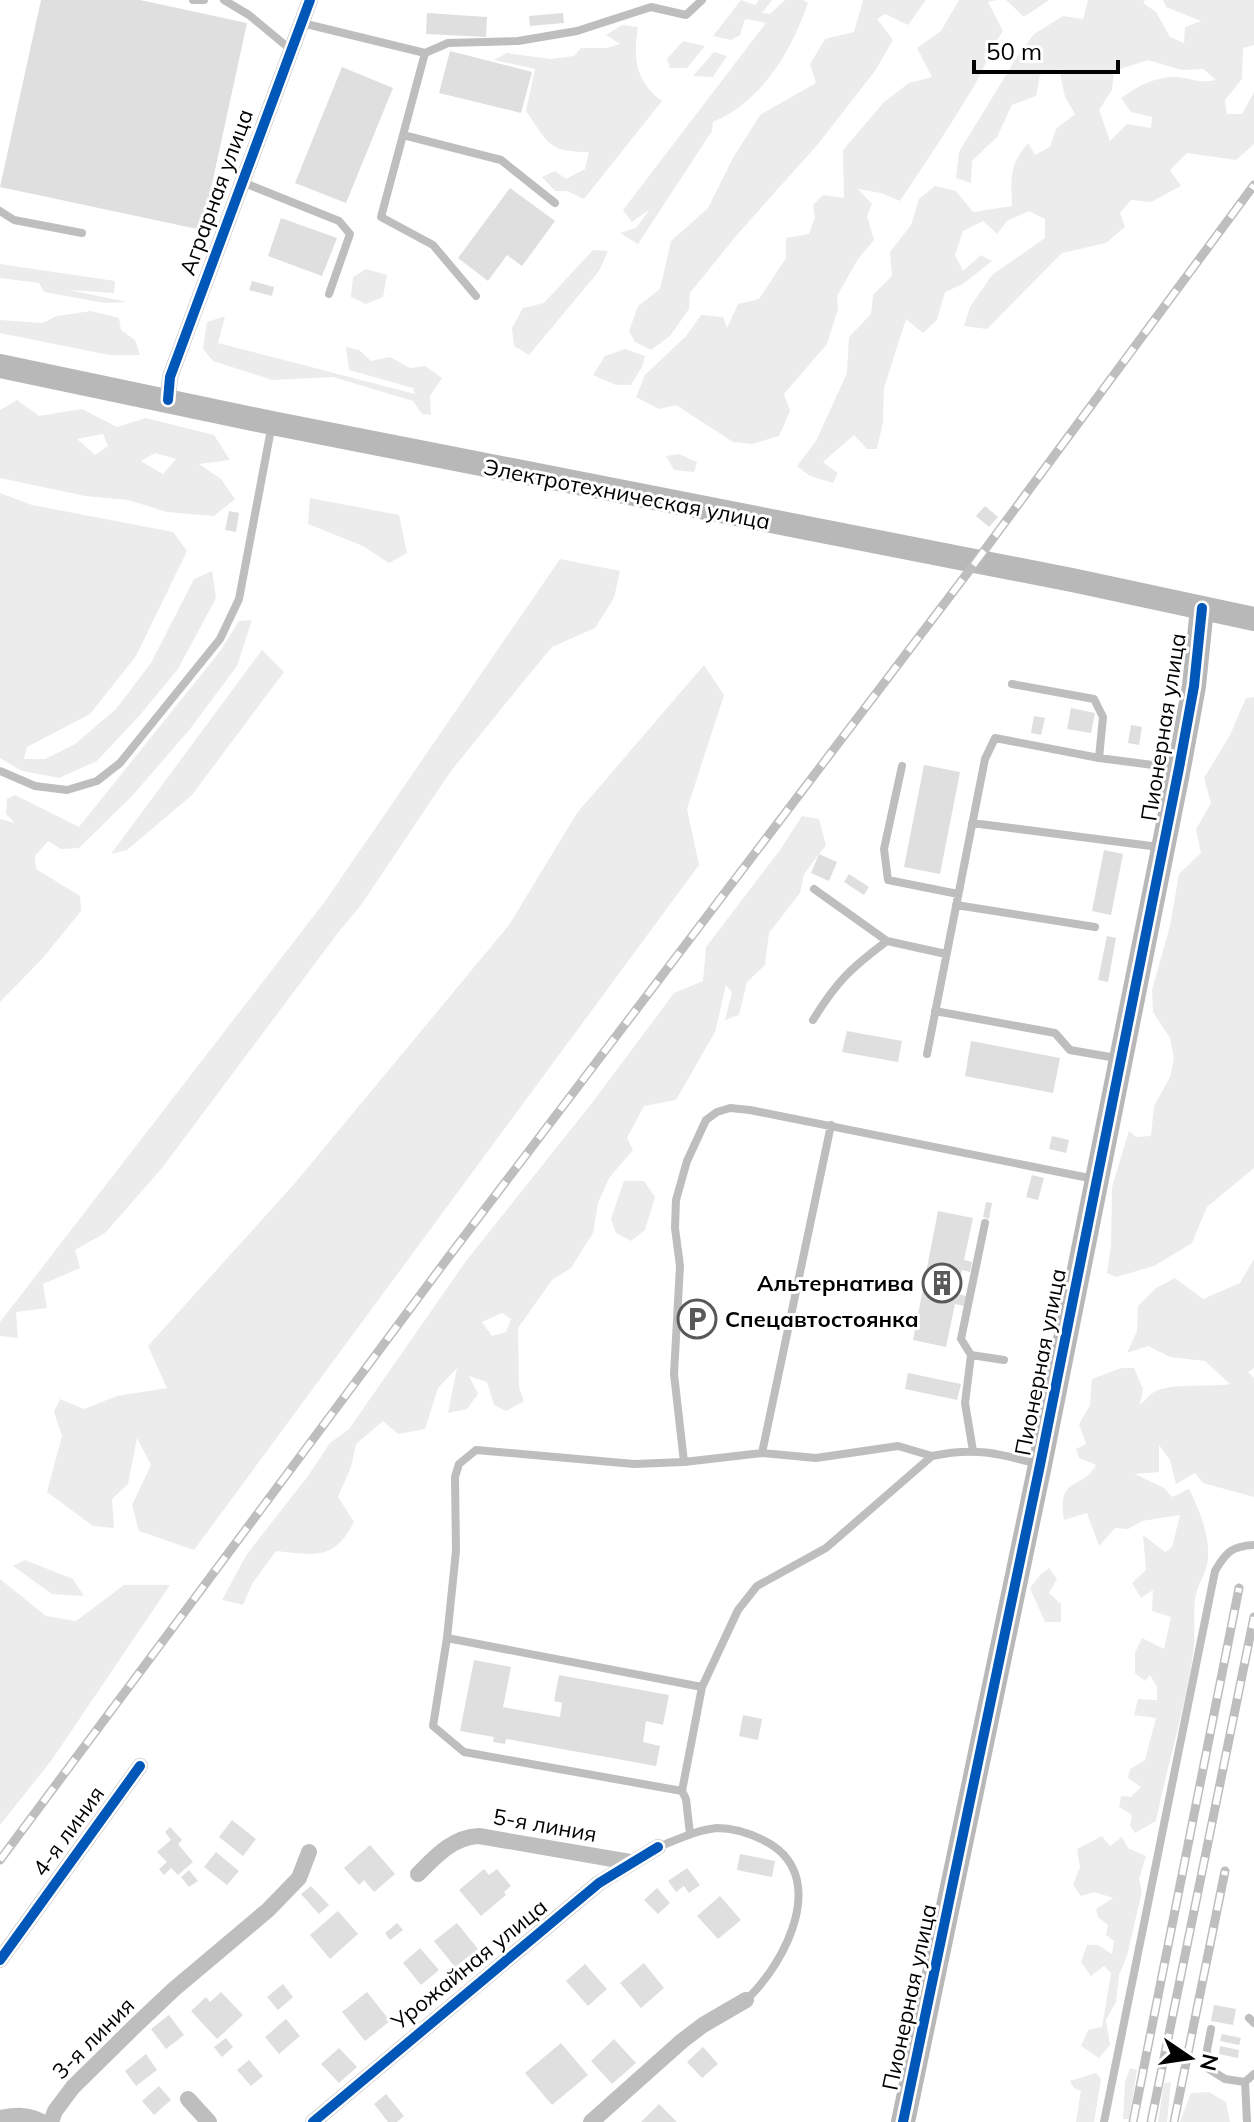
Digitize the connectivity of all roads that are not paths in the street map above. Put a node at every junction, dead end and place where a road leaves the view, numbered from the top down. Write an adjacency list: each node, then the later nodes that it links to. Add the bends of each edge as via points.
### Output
1 (193, 0): 2 (lane)
2 (204, 0)
3 (224, 0): 7 (lane)
4 (310, 0): 6 (street, Аграрная улица)
5 (702, 0): 8 (lane, via 686,15 651,7 577,31 518,41 448,43)
6 (301, 22): 7 (street, Аграрная улица); 8 (lane)
7 (290, 49): 10 (street, Аграрная улица)
8 (425, 53): 9 (lane)
9 (403, 135): 11 (lane, via 501,160); 15 (lane, via 381,217 433,245)
10 (241, 182): 14 (lane, via 339,221 350,234); 17 (street, Аграрная улица, via 170,377)
11 (555, 203)
12 (0, 211): 13 (lane, via 14,220)
13 (82, 233)
14 (329, 294)
15 (476, 296)
16 (0, 366): 17 (street, Электротехническая улица)
17 (168, 400): 18 (street, Электротехническая улица)
18 (272, 423): 19 (street, Электротехническая улица); 25 (lane, via 239,599 220,639 120,763 97,781 67,790 35,786)
19 (1202, 608): 20 (street, Электротехническая улица); 24 (street, Пионерная улица)
20 (1254, 619)
21 (1012, 684): 22 (lane, via 1094,699 1103,717)
22 (1099, 758): 24 (lane); 26 (lane, via 995,738 985,759)
23 (902, 766): 29 (lane, via 884,849 888,880)
24 (1179, 768): 27 (street, Пионерная улица)
25 (0, 771)
26 (972, 823): 27 (lane); 29 (lane)
27 (1163, 847): 37 (street, Пионерная улица)
28 (814, 889): 32 (lane)
29 (958, 894): 30 (lane)
30 (956, 905): 31 (lane); 33 (lane)
31 (1095, 927)
32 (887, 941): 33 (lane); 35 (lane, via 850,969)
33 (946, 954): 34 (lane)
34 (935, 1011): 36 (lane); 37 (lane, via 1055,1033 1070,1050)
35 (813, 1020)
36 (927, 1054)
37 (1121, 1059): 39 (street, Пионерная улица)
38 (831, 1125): 39 (lane); 44 (lane); 46 (lane, via 730,1108 706,1120 696,1138 679,1183 675,1213 680,1266 674,1374)
39 (1097, 1179): 47 (street, Пионерная улица)
40 (985, 1223): 41 (lane, via 961,1339)
41 (971, 1355): 42 (lane); 43 (lane, via 965,1403)
42 (1004, 1360)
43 (973, 1451): 45 (lane); 47 (lane)
44 (762, 1453): 45 (lane, via 816,1458 898,1446); 46 (lane)
45 (932, 1456): 50 (lane, via 826,1548 757,1586 738,1610)
46 (684, 1462): 49 (lane, via 634,1464 476,1450 467,1456 455,1477 456,1551)
47 (1040, 1465): 70 (street, Пионерная улица)
48 (1254, 1545): 71 (lane, via 1236,1546 1215,1571)
49 (447, 1638): 50 (lane); 52 (lane, via 433,1726 464,1752)
50 (702, 1687): 52 (lane)
51 (140, 1766): 58 (street, 4-я линия)
52 (682, 1791): 53 (lane)
53 (690, 1834): 54 (lane); 59 (lane, via 717,1828 747,1832 776,1846 790,1862 797,1882 796,1923 777,1963)
54 (658, 1847): 56 (street, Урожайная улица)
55 (309, 1852): 66 (street, 3-я линия, via 299,1878 73,2087)
56 (630, 1862): 57 (street, 5-я линия, via 479,1836 454,1843); 68 (street, Урожайная улица)
57 (418, 1874)
58 (0, 1960)
59 (746, 2000): 69 (street, via 682,2041)
60 (1211, 2029): 62 (lane, via 1209,2069)
61 (1254, 2074): 62 (lane)
62 (1245, 2082): 72 (lane)
63 (188, 2099): 67 (street)
64 (0, 2118): 65 (street, via 15,2115)
65 (42, 2122)
66 (51, 2122)
67 (209, 2122)
68 (313, 2122)
69 (591, 2122)
70 (903, 2122)
71 (1104, 2122)
72 (1247, 2122)

